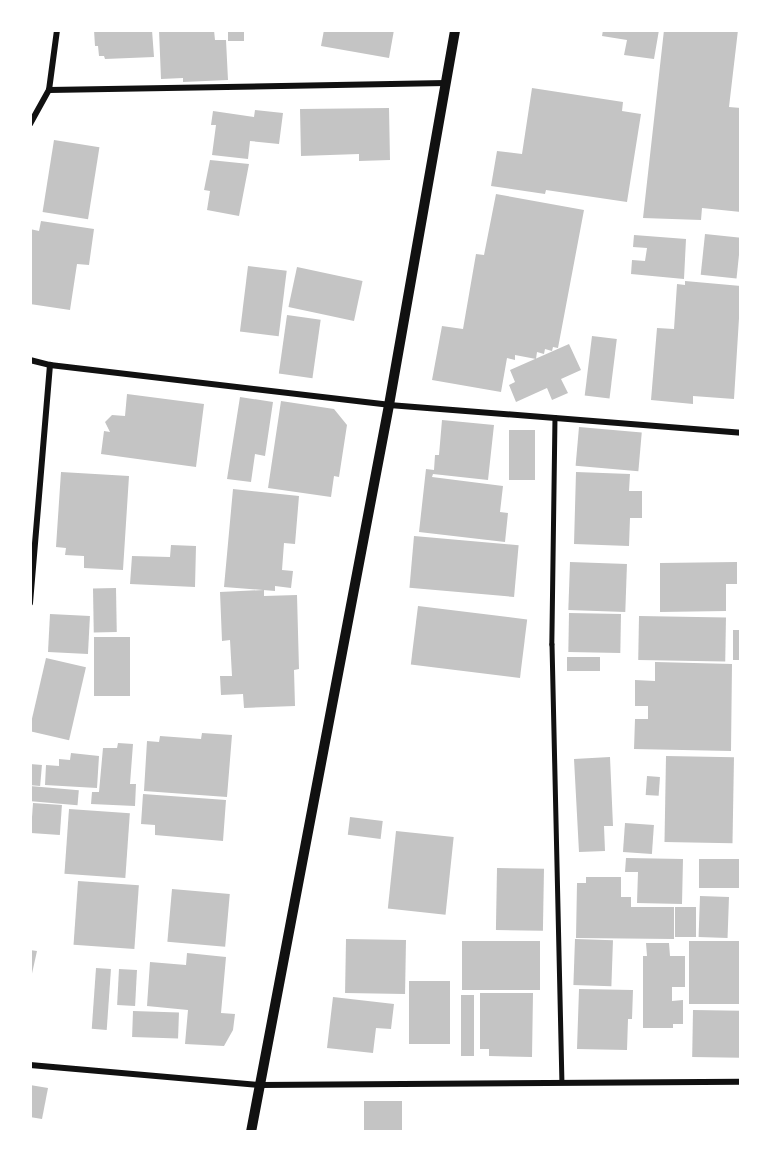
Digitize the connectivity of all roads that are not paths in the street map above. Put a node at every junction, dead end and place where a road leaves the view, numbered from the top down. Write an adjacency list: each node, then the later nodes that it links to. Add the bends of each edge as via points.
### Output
1 (57, 30): 4 (street)
2 (455, 30): 3 (street)
3 (446, 83): 4 (street); 8 (street)
4 (49, 90): 5 (street)
5 (30, 123)
6 (30, 360): 7 (street)
7 (50, 365): 8 (street); 11 (street)
8 (389, 405): 9 (street); 15 (street)
9 (555, 417): 10 (street); 13 (lane, via 552,644)
10 (741, 433)
11 (30, 603)
12 (30, 1065): 15 (street)
13 (562, 1082): 14 (street); 15 (street)
14 (741, 1082)
15 (260, 1085): 16 (street)
16 (251, 1132)

